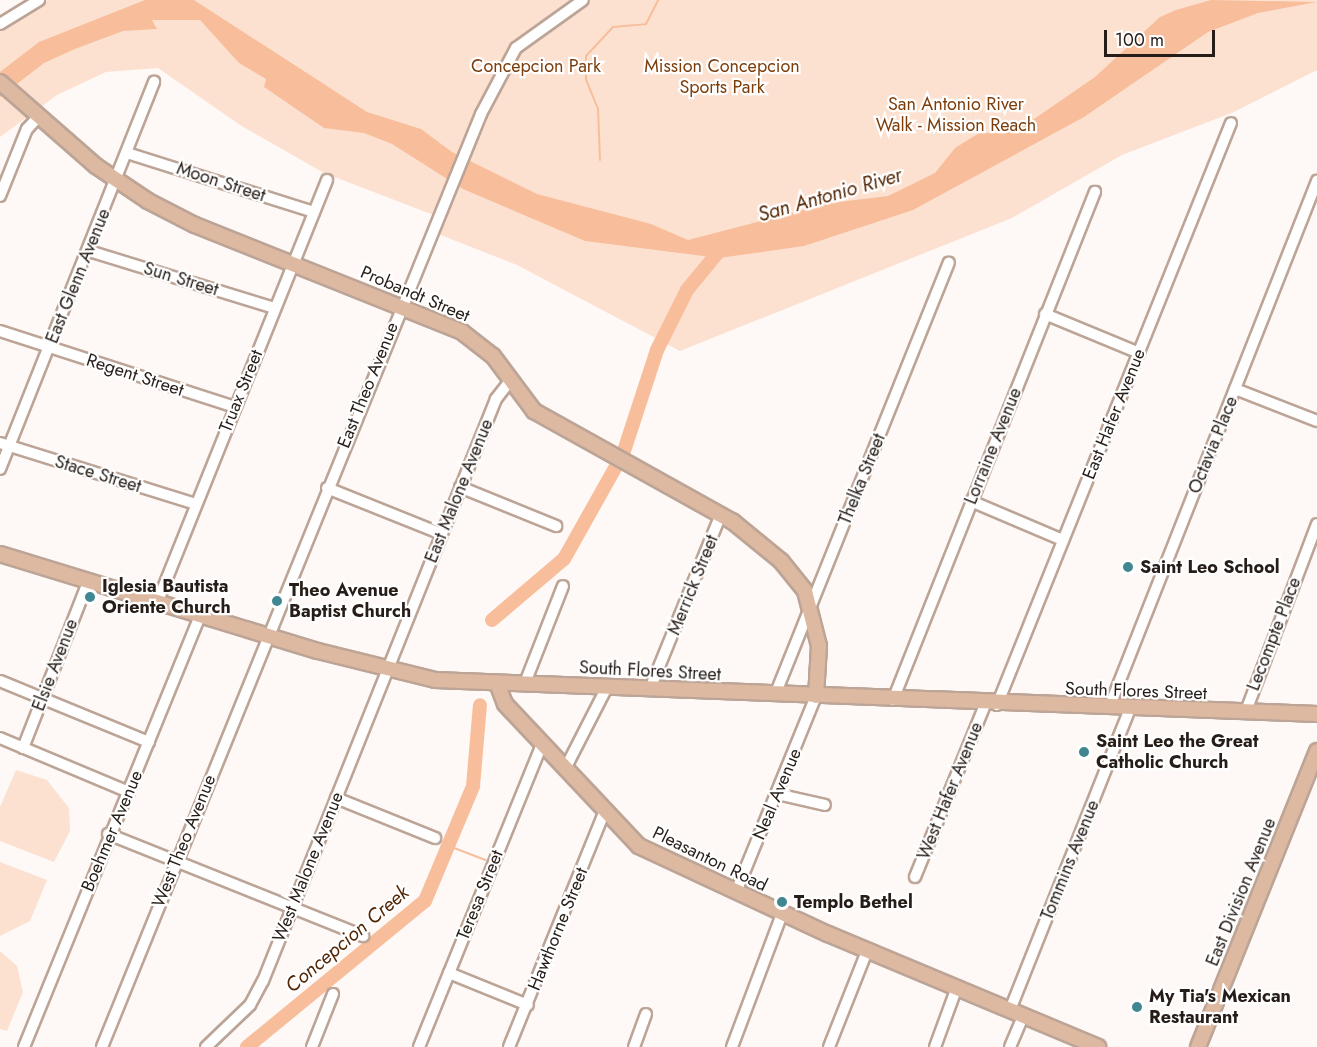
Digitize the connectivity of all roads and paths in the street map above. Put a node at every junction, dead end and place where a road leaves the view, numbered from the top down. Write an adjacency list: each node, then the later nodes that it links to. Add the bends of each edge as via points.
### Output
1 (39, 0): 3 (street)
2 (583, 0): 18 (street, East Theo Avenue, via 516,48 481,114)
3 (0, 24)
4 (0, 82): 6 (main road, Probandt Street)
5 (154, 82): 8 (street, East Glenn Avenue)
6 (37, 115): 10 (main road, Probandt Street); 13 (street)
7 (1231, 123): 23 (street, East Hafer Avenue)
8 (128, 153): 10 (street, East Glenn Avenue); 14 (street, Moon Street)
9 (327, 180): 14 (street, Truax Street)
10 (117, 181): 15 (street, East Glenn Avenue); 17 (main road, Probandt Street, via 180,218)
11 (1316, 186): 25 (street, Octavia Place)
12 (1095, 192): 20 (street, Lorraine Avenue)
13 (0, 196)
14 (314, 212): 17 (street, Truax Street)
15 (89, 250): 19 (street, Sun Street); 22 (street, East Glenn Avenue)
16 (949, 263): 43 (street, Thelka Street)
17 (292, 264): 18 (main road, Probandt Street); 19 (street, Truax Street)
18 (400, 307): 24 (main road, Probandt Street, via 476,340); 31 (street, East Theo Avenue)
19 (274, 308): 26 (street, Truax Street)
20 (1045, 314): 23 (street); 32 (street, Lorraine Avenue)
21 (0, 331): 22 (street, Regent Street)
22 (50, 347): 26 (street, Regent Street); 28 (street, East Glenn Avenue)
23 (1139, 352): 38 (street, East Hafer Avenue)
24 (510, 381): 30 (street, East Malone Avenue, via 496,399); 34 (main road, Probandt Street, via 547,419)
25 (1235, 389): 27 (street); 57 (street, Octavia Place)
26 (235, 407): 33 (street, Truax Street)
27 (1317, 421)
28 (5, 444): 29 (street, East Glenn Avenue); 33 (street, Stace Street)
29 (0, 469)
30 (460, 487): 36 (street); 37 (street, East Malone Avenue)
31 (327, 488): 37 (street); 45 (street, East Theo Avenue)
32 (971, 501): 38 (street); 55 (street, Lorraine Avenue)
33 (196, 504): 42 (street, Truax Street)
34 (722, 514): 43 (main road, Probandt Street, via 781,561); 51 (street, Merrick Street)
35 (1317, 524): 59 (street, Lecompte Place)
36 (556, 526)
37 (442, 534): 46 (street, East Malone Avenue)
38 (1063, 540): 56 (street, East Hafer Avenue)
39 (0, 554): 40 (main road, South Flores Street)
40 (88, 582): 42 (main road, South Flores Street); 54 (street, Elsie Avenue)
41 (563, 586): 49 (street)
42 (157, 603): 44 (main road, South Flores Street)
43 (811, 603): 52 (street, Thelka Street); 53 (main road, Probandt Street, via 819,646)
44 (200, 615): 45 (main road, South Flores Street); 62 (street, Boehmer Avenue)
45 (267, 635): 46 (main road, South Flores Street); 74 (street, West Theo Avenue)
46 (387, 671): 48 (main road, South Flores Street); 69 (street, West Malone Avenue)
47 (0, 681): 54 (street)
48 (497, 683): 49 (main road, South Flores Street); 63 (main road, Pleasanton Road, via 505,704)
49 (525, 683): 50 (main road, South Flores Street)
50 (607, 687): 51 (main road, South Flores Street); 66 (street)
51 (650, 689): 52 (main road, South Flores Street)
52 (775, 694): 53 (main road, South Flores Street)
53 (816, 696): 55 (main road, South Flores Street); 68 (street, Neal Avenue)
54 (42, 698): 62 (street); 64 (street, Elsie Avenue)
55 (893, 700): 56 (main road, South Flores Street)
56 (991, 705): 57 (main road, South Flores Street); 75 (street, West Hafer Avenue)
57 (1108, 708): 58 (main road, South Flores Street)
58 (1130, 709): 59 (main road, South Flores Street); 85 (street, Tommins Avenue)
59 (1246, 711): 60 (main road, South Flores Street)
60 (1317, 714)
61 (0, 738): 64 (street)
62 (149, 742): 67 (street, Boehmer Avenue)
63 (542, 744): 66 (main road, Pleasanton Road); 81 (street, Teresa Street)
64 (23, 748): 67 (street)
65 (1317, 751): 99 (main road, East Division Avenue)
66 (566, 769): 71 (main road, Pleasanton Road)
67 (129, 792): 72 (street, Boehmer Avenue)
68 (777, 794): 70 (street); 76 (street, Neal Avenue)
69 (336, 798): 73 (street); 77 (street, West Malone Avenue)
70 (825, 805)
71 (605, 811): 76 (main road, Pleasanton Road, via 639,846); 84 (street, Hawthorne Street)
72 (108, 834): 74 (street); 88 (street, Boehmer Avenue)
73 (435, 838)
74 (176, 861): 77 (street); 89 (street, West Theo Avenue)
75 (915, 877)
76 (736, 892): 78 (main road, Pleasanton Road)
77 (292, 908): 79 (street); 90 (street, West Malone Avenue, via 256,995)
78 (782, 914): 80 (main road, Pleasanton Road); 94 (street)
79 (363, 936)
80 (867, 951): 82 (main road, Pleasanton Road); 95 (street)
81 (449, 973): 84 (street); 92 (street, Teresa Street)
82 (957, 987): 85 (main road, Pleasanton Road); 96 (street)
83 (333, 994): 91 (street)
84 (528, 1005): 87 (street, Hawthorne Street)
85 (1017, 1013): 97 (street, Tommins Avenue); 98 (main road, Pleasanton Road)
86 (646, 1014): 93 (street)
87 (513, 1046)
88 (24, 1047)
89 (102, 1047)
90 (206, 1047)
91 (312, 1047)
92 (419, 1047)
93 (634, 1047)
94 (732, 1047)
95 (829, 1047)
96 (935, 1047)
97 (1010, 1047)
98 (1098, 1047)
99 (1198, 1047)

